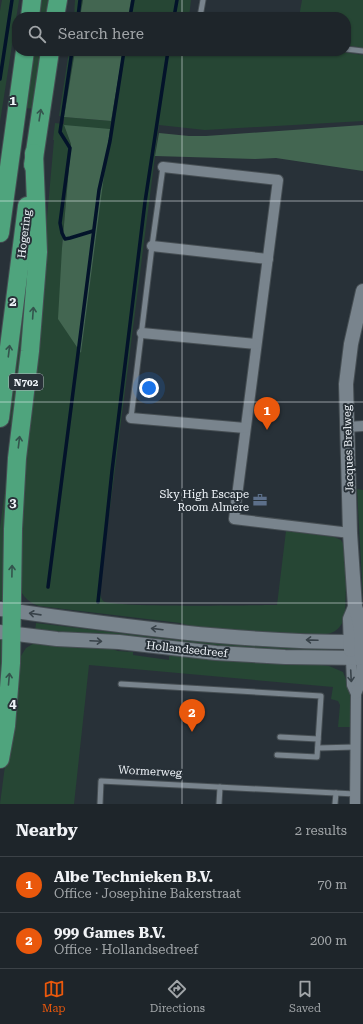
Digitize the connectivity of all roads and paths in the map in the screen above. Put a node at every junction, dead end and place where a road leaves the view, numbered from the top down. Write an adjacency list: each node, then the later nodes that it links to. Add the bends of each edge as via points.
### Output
1 (32, 0): 4 (highway)
2 (58, 0): 5 (highway)
3 (203, 0): 6 (lane)
4 (31, 12)
5 (56, 12)
6 (201, 12)
7 (351, 50): 8 (lane)
8 (363, 51)
9 (25, 56): 11 (highway)
10 (49, 56): 12 (highway, Hogering / N702, one-way to 10)
11 (13, 141): 14 (highway); 15 (highway)
12 (34, 153): 21 (highway, Hogering / N702, one-way to 12); 27 (highway, N702, one-way to 12, via 16,458 30,351 38,252)
13 (163, 167): 16 (lane); 17 (street, via 278,180)
14 (0, 174)
15 (0, 233)
16 (152, 246): 17 (street); 19 (lane)
17 (268, 259): 20 (street)
18 (363, 291): 24 (main road, Jacques Brelweg, via 346,384)
19 (142, 333): 20 (street); 22 (lane)
20 (256, 344): 25 (street)
21 (0, 418)
22 (131, 418): 25 (street)
23 (363, 426): 24 (street)
24 (347, 427): 26 (main road, Jacques Brelweg)
25 (245, 428): 26 (street, via 234,519)
26 (350, 533): 29 (main road, Jacques Brelweg, via 355,607 360,618)
27 (6, 609): 28 (highway, N702); 29 (main road, Hollandsedreef, one-way to 27, via 273,639 175,631)
28 (6, 633): 30 (main road, Hollandsedreef, one-way to 30, via 235,654); 38 (highway, N702, one-way to 28, via 6,726)
29 (359, 642): 30 (main road, Jacques Brelweg)
30 (358, 658): 32 (street, Wormerweg, via 352,684)
31 (121, 684): 34 (lane, via 321,696)
32 (359, 712): 35 (street, Wormerweg)
33 (280, 737): 34 (lane)
34 (318, 739): 36 (lane)
35 (355, 747): 36 (lane); 41 (street, Wormerweg)
36 (318, 748): 37 (lane, via 317,757)
37 (276, 755)
38 (0, 759)
39 (220, 787): 40 (lane, Wormerweg); 42 (lane, Wormerweg, via 101,781); 44 (lane)
40 (336, 793): 41 (lane, Wormerweg); 45 (lane)
41 (355, 799)
42 (100, 804): 43 (lane, Wormerweg)
43 (105, 804)
44 (219, 804)
45 (336, 804)

